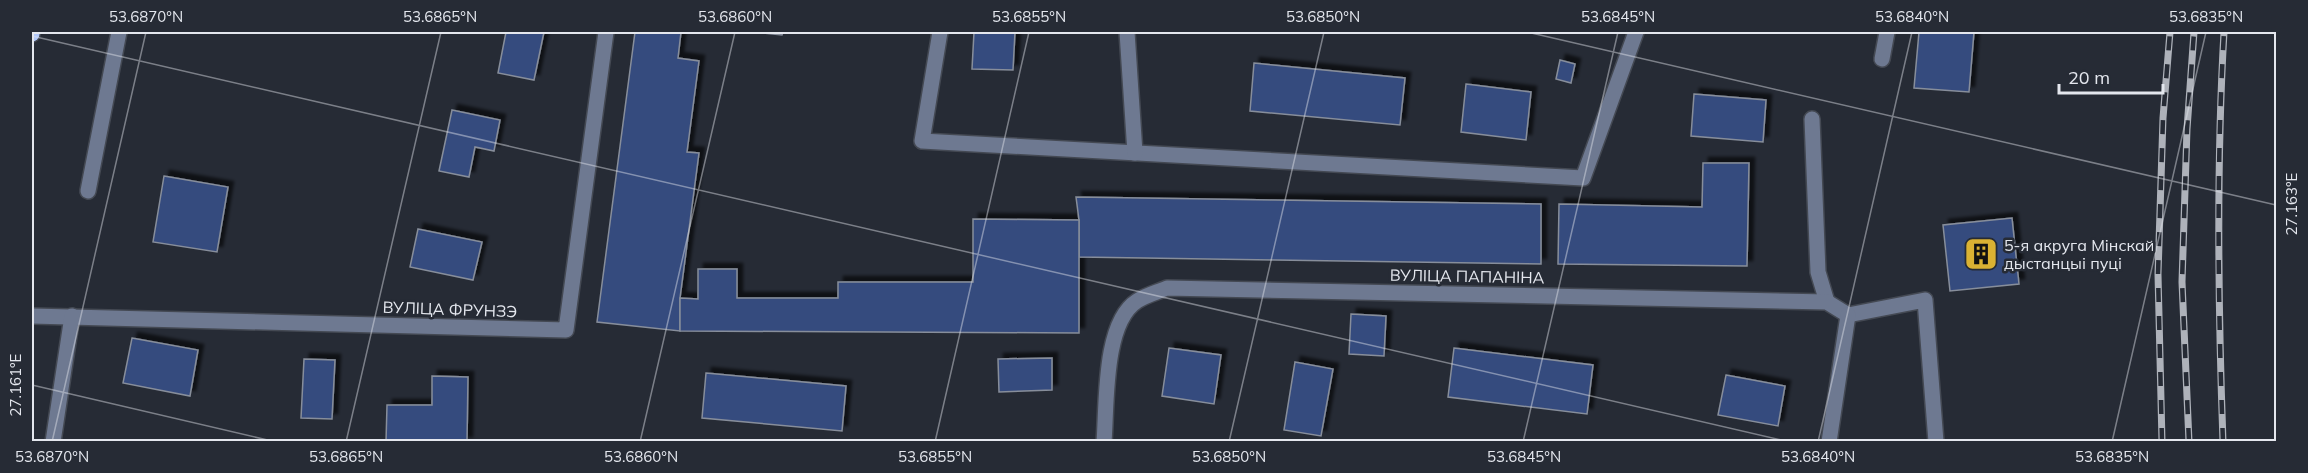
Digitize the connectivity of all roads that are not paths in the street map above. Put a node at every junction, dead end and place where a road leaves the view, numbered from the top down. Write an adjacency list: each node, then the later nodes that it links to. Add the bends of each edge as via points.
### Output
1 (119, 32): 10 (street)
2 (606, 32): 14 (street, ВУЛІЦА ФРУНЗЭ, via 566,330)
3 (940, 32): 9 (street, via 921,141)
4 (1127, 32): 9 (street)
5 (1636, 32): 9 (street, via 1583,178)
6 (1887, 32): 7 (street)
7 (1882, 59)
8 (1812, 119): 11 (street, via 1818,272)
9 (1135, 153)
10 (88, 192)
11 (1827, 302): 12 (street); 16 (street, ВУЛІЦА ПАПАНІНА, via 1167,288 1136,301 1120,321 1111,346)
12 (1848, 315): 17 (street); 18 (street, via 1925,300)
13 (32, 316): 14 (street, ВУЛІЦА ФРУНЗЭ)
14 (72, 316): 15 (street)
15 (53, 441)
16 (1104, 441)
17 (1829, 441)
18 (1936, 441)

